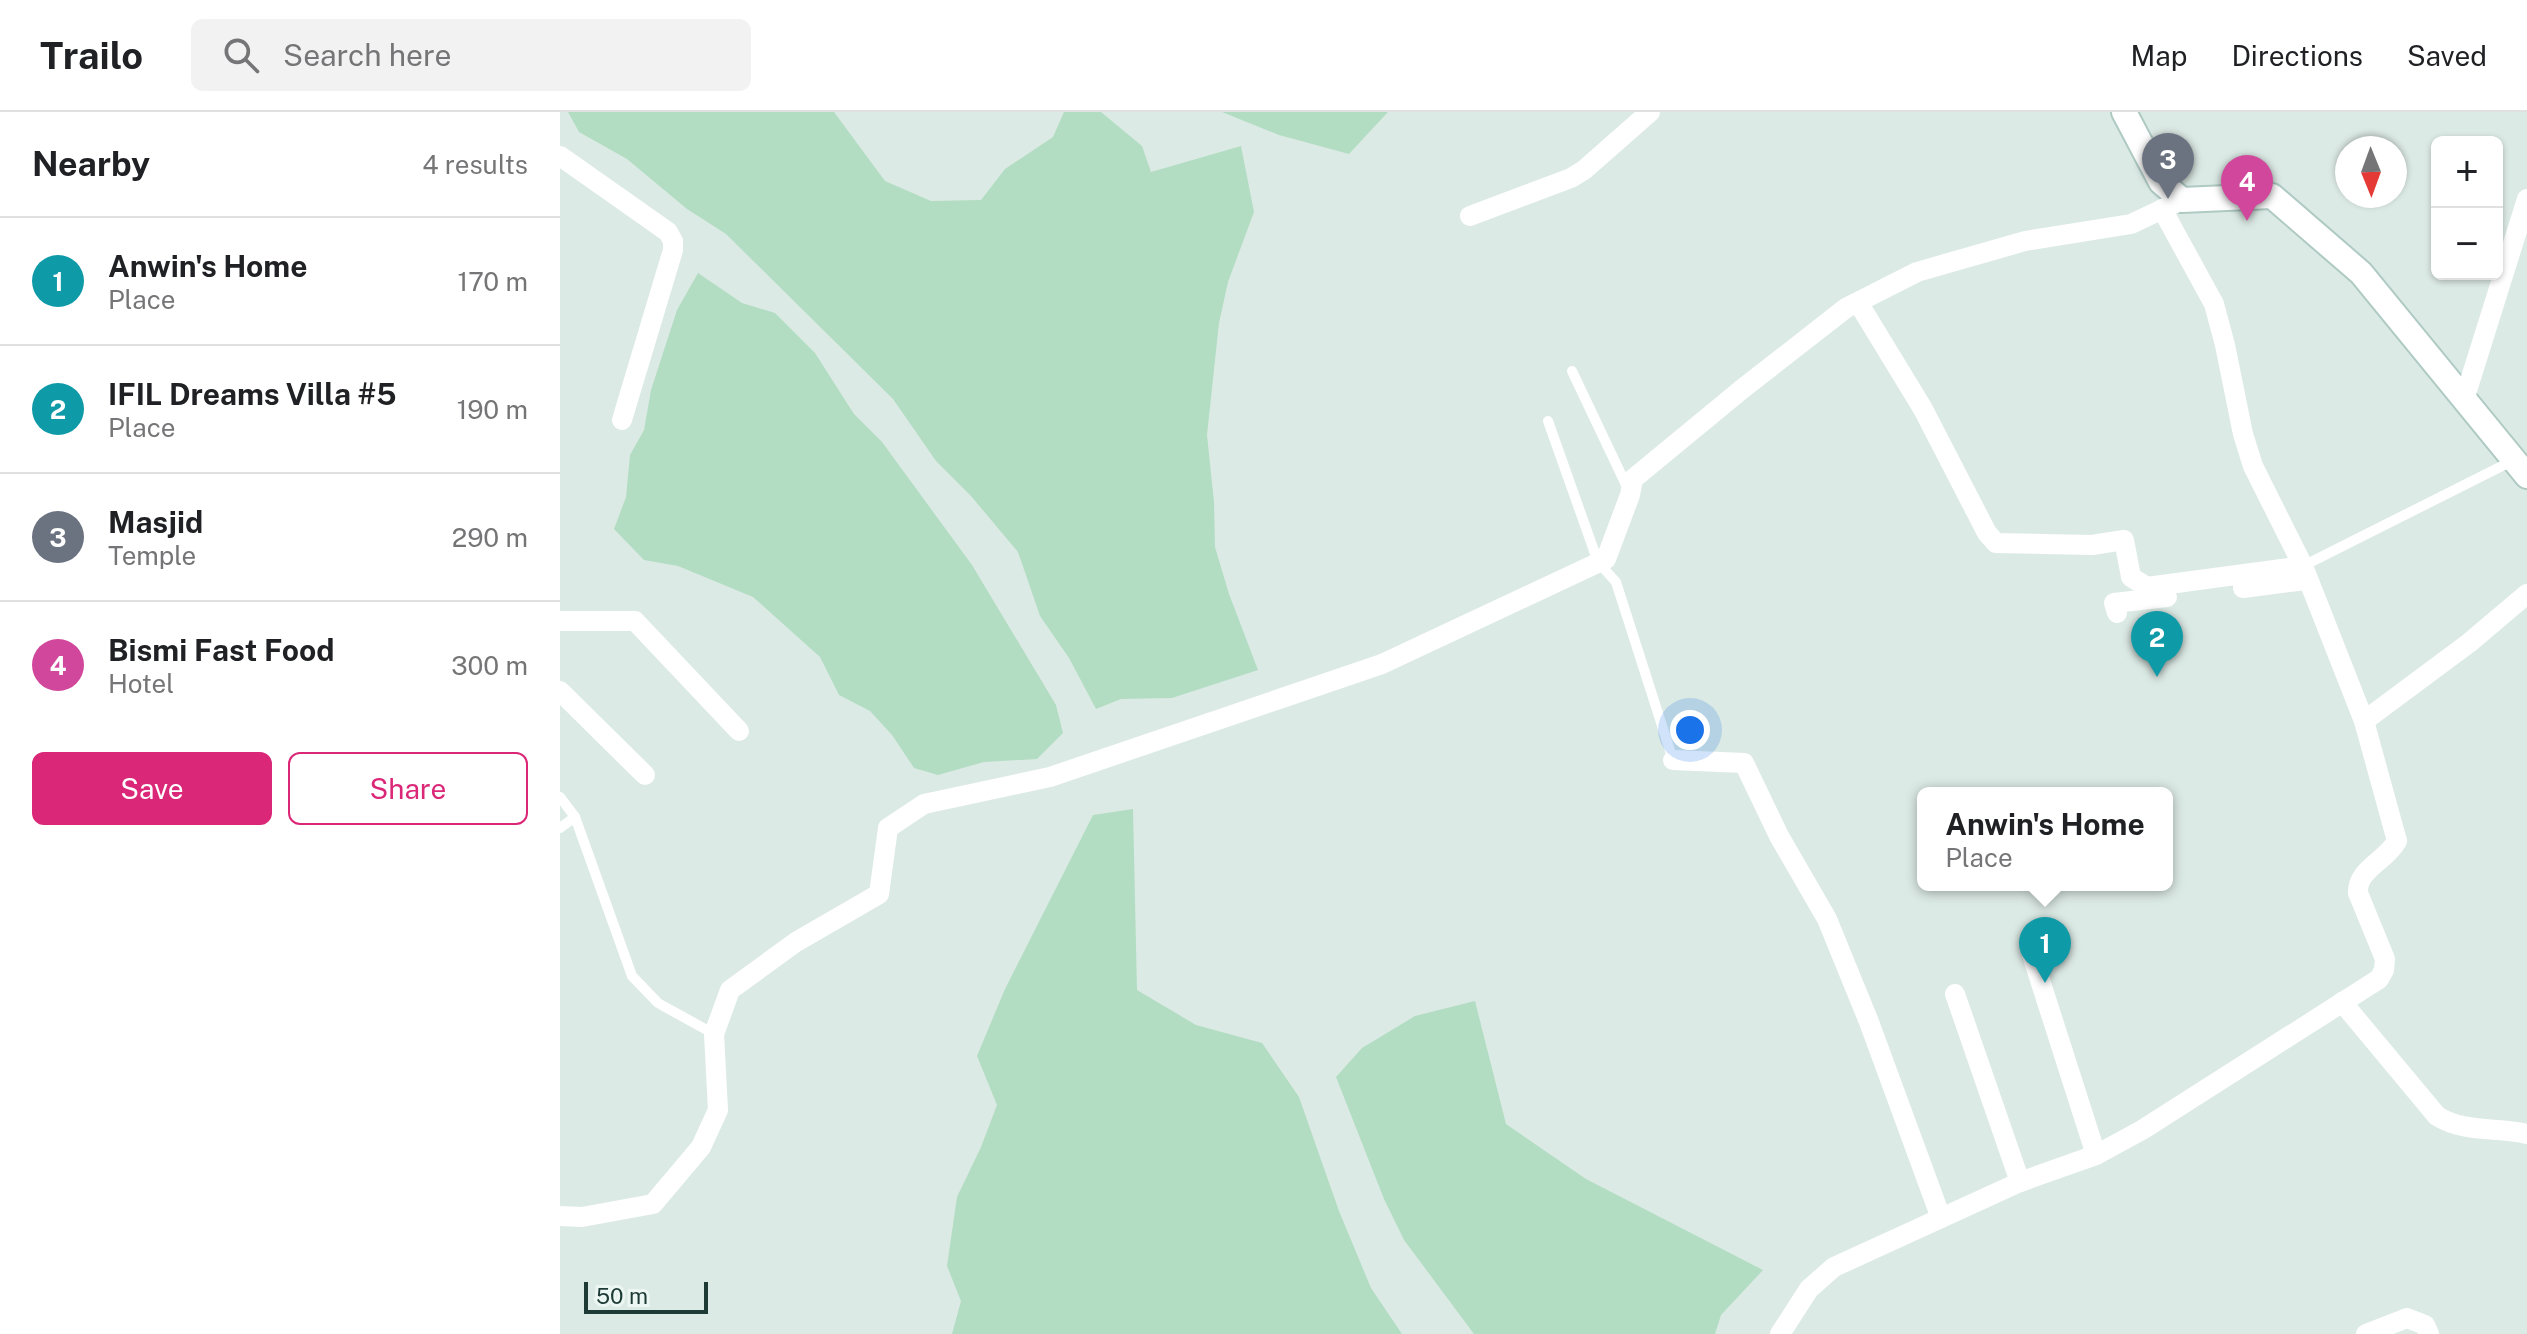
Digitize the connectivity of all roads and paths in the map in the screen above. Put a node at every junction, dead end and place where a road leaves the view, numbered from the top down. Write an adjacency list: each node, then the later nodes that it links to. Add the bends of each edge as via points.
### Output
1 (1650, 112): 6 (street, via 1571,178)
2 (2124, 112): 5 (street)
3 (560, 156): 10 (street, via 642,212 673,241)
4 (2527, 199): 9 (street)
5 (2172, 204): 7 (street, via 2131,224 2025,241 1917,272); 9 (street, via 2272,196 2361,273); 15 (street, via 2214,304 2249,456)
6 (1470, 216)
7 (1859, 304): 13 (street, via 1846,308 1633,479); 16 (street, via 1996,543 2092,545 2124,540 2131,577)
8 (1572, 371): 13 (lane)
9 (2464, 400): 12 (street)
10 (622, 420)
11 (1548, 421): 14 (lane)
12 (2520, 468): 15 (lane)
13 (1630, 495): 14 (street, via 1606,559)
14 (1598, 562): 23 (lane, via 1616,582); 31 (street, via 1382,664 1050,777 924,804 888,828 879,894 796,942 730,990)
15 (2304, 573): 16 (street); 21 (street)
16 (2146, 593): 18 (street, via 2114,603)
17 (2527, 594): 21 (street)
18 (2117, 613)
19 (560, 621): 22 (street, via 635,621)
20 (560, 691): 24 (street)
21 (2364, 721): 30 (street, via 2397,841 2358,883 2385,959 2384,970 2379,979)
22 (739, 731)
23 (1673, 760): 36 (street, via 1744,763 1827,919)
24 (645, 775)
25 (560, 797): 26 (lane)
26 (575, 817): 27 (lane); 31 (lane, via 632,976 658,1003)
27 (560, 828)
28 (2032, 955): 33 (street)
29 (1955, 994): 34 (street)
30 (2342, 1002): 32 (street, via 2437,1116 2450,1125); 33 (street)
31 (714, 1034): 35 (street, via 718,1110 687,1167 653,1204)
32 (2527, 1134)
33 (2096, 1155): 34 (street)
34 (2020, 1182): 36 (street)
35 (560, 1216)
36 (1941, 1218): 37 (street, via 1834,1267 1809,1289)
37 (1780, 1334)
38 (2366, 1334): 39 (street, via 2407,1318 2425,1325)
39 (2429, 1334)

